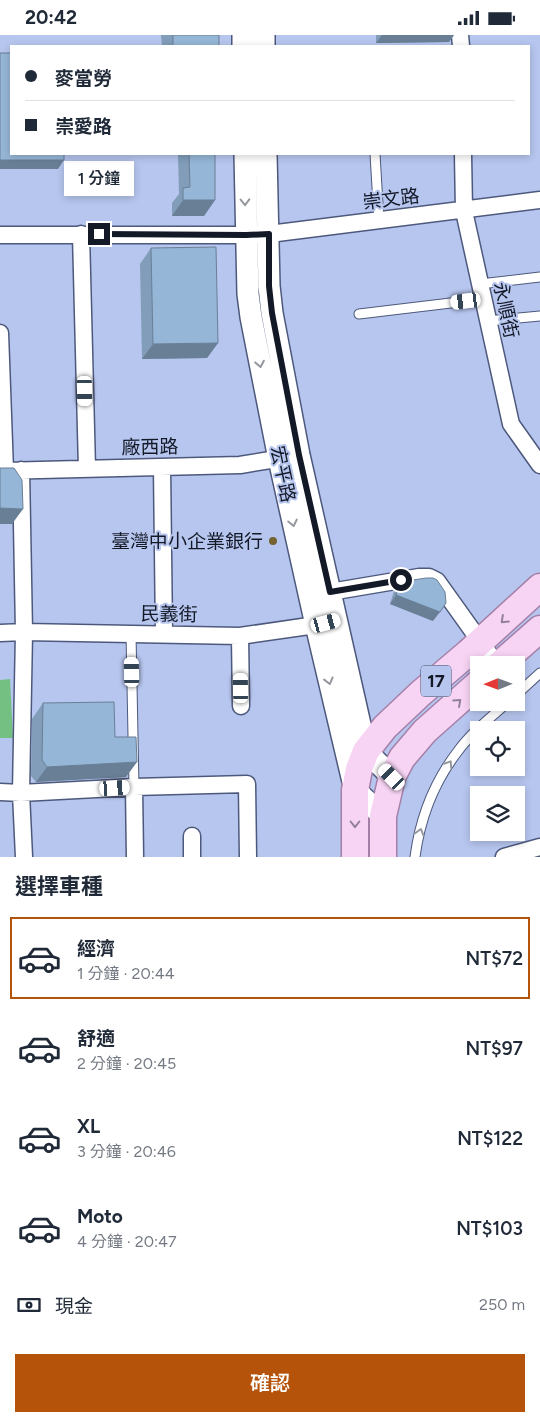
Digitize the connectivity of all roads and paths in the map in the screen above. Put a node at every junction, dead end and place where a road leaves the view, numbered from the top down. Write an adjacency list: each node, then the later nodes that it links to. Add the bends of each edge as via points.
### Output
1 (245, 155): 11 (street, 宏平路, one-way to 11)
2 (266, 155): 9 (street, 宏平路)
3 (375, 155): 7 (lane)
4 (463, 155): 6 (street, 永順街)
5 (540, 200): 6 (street, 崇文路)
6 (464, 211): 7 (street, 崇文路); 13 (street, 永順街)
7 (379, 221): 9 (street, 崇文路)
8 (81, 234): 10 (street, 崇文路); 11 (street, 崇文路); 21 (street)
9 (269, 234): 11 (street, 崇文路); 18 (street, 宏平路, via 269,286)
10 (0, 235)
11 (246, 235): 18 (street, 宏平路, one-way to 18, via 251,317)
12 (540, 277): 13 (lane)
13 (482, 291): 14 (lane); 16 (street, 永順街)
14 (359, 314)
15 (540, 316): 16 (lane)
16 (488, 321): 19 (street, 永順街, via 511,424)
17 (0, 333): 23 (street)
18 (289, 457): 20 (street, 廠西路, via 240,465); 25 (street, 宏平路); 26 (street, 宏平路, one-way to 26)
19 (540, 465)
20 (162, 467): 21 (street, 廠西路); 31 (street)
21 (87, 469): 22 (street, 廠西路)
22 (21, 470): 23 (street, 廠西路); 28 (street)
23 (2, 471)
24 (540, 587): 33 (main road, 17, one-way to 33)
25 (330, 592): 26 (street, 宏平路); 33 (street, via 429,577 437,581)
26 (326, 623): 32 (street, 民義街); 41 (street, 宏平路); 44 (street, 宏平路, one-way to 44)
27 (540, 629): 35 (main road)
28 (24, 632): 29 (street, 民義街); 30 (street, 民義街); 46 (street)
29 (0, 633)
30 (131, 634): 31 (street, 民義街); 43 (lane)
31 (164, 634): 32 (street, 民義街)
32 (240, 636): 39 (street)
33 (480, 642): 34 (street); 41 (main road, 17, via 385,727)
34 (491, 656)
35 (508, 656)
36 (540, 673): 37 (lane)
37 (525, 687)
38 (470, 691): 42 (main road, 17, one-way to 38, via 402,758 425,731)
39 (241, 706)
40 (498, 711): 56 (lane, one-way to 40, via 426,807 441,777 458,750)
41 (366, 751): 42 (street); 44 (main road, 17)
42 (392, 777): 47 (main road, 17)
43 (134, 787): 46 (street); 51 (street); 53 (street, via 247,783)
44 (355, 790): 47 (street); 54 (main road, 17, one-way to 54)
45 (0, 791): 46 (street)
46 (21, 793): 50 (street)
47 (383, 816): 55 (main road, 17)
48 (192, 836): 52 (street)
49 (540, 847): 57 (street)
50 (24, 857)
51 (135, 857)
52 (192, 857)
53 (248, 857)
54 (355, 857)
55 (383, 857)
56 (415, 857)
57 (504, 857)

